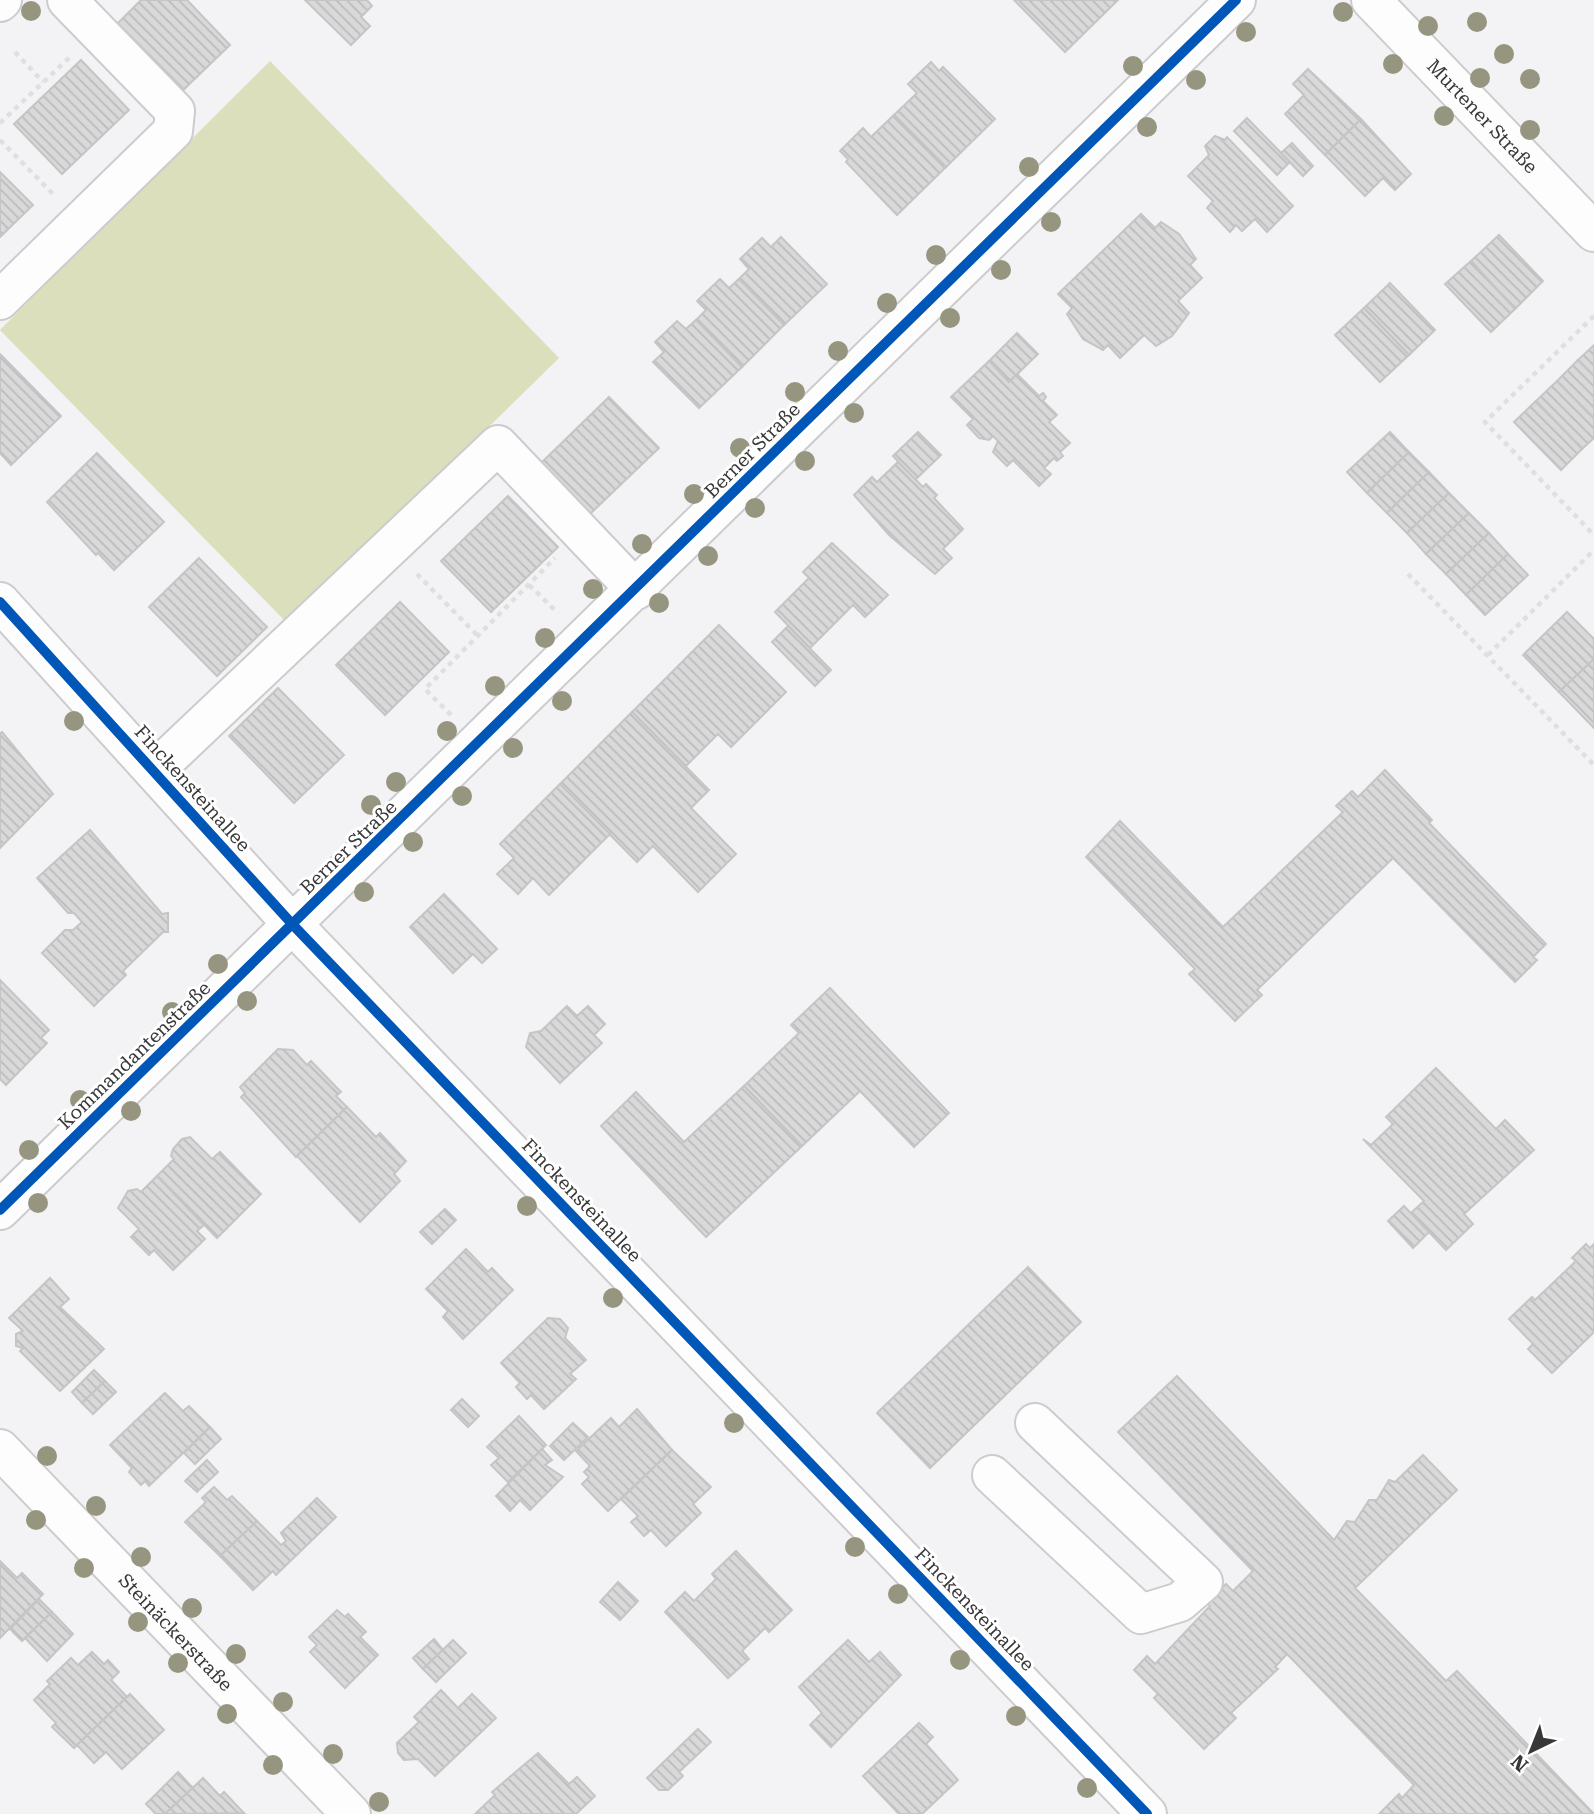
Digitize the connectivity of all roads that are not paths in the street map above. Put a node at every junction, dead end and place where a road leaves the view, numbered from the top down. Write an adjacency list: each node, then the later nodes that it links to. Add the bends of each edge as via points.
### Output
1 (67, 0): 5 (street, via 175,111 176,123 173,131)
2 (1236, 0): 6 (street, Berner Straße)
3 (1371, 0): 4 (street, Murtener Straße)
4 (1594, 232)
5 (0, 300)
6 (636, 590): 8 (street, via 498,445); 9 (street, Berner Straße)
7 (0, 602): 8 (street, Finckensteinallee)
8 (154, 771): 9 (street, Finckensteinallee)
9 (293, 925): 10 (street, Kommandantenstraße); 15 (street, Finckensteinallee)
10 (0, 1210)
11 (1035, 1423): 13 (street, via 1203,1582 1180,1602 1141,1614)
12 (0, 1449): 14 (street, Steinäckerstraße)
13 (992, 1475)
14 (351, 1814)
15 (1147, 1814)

